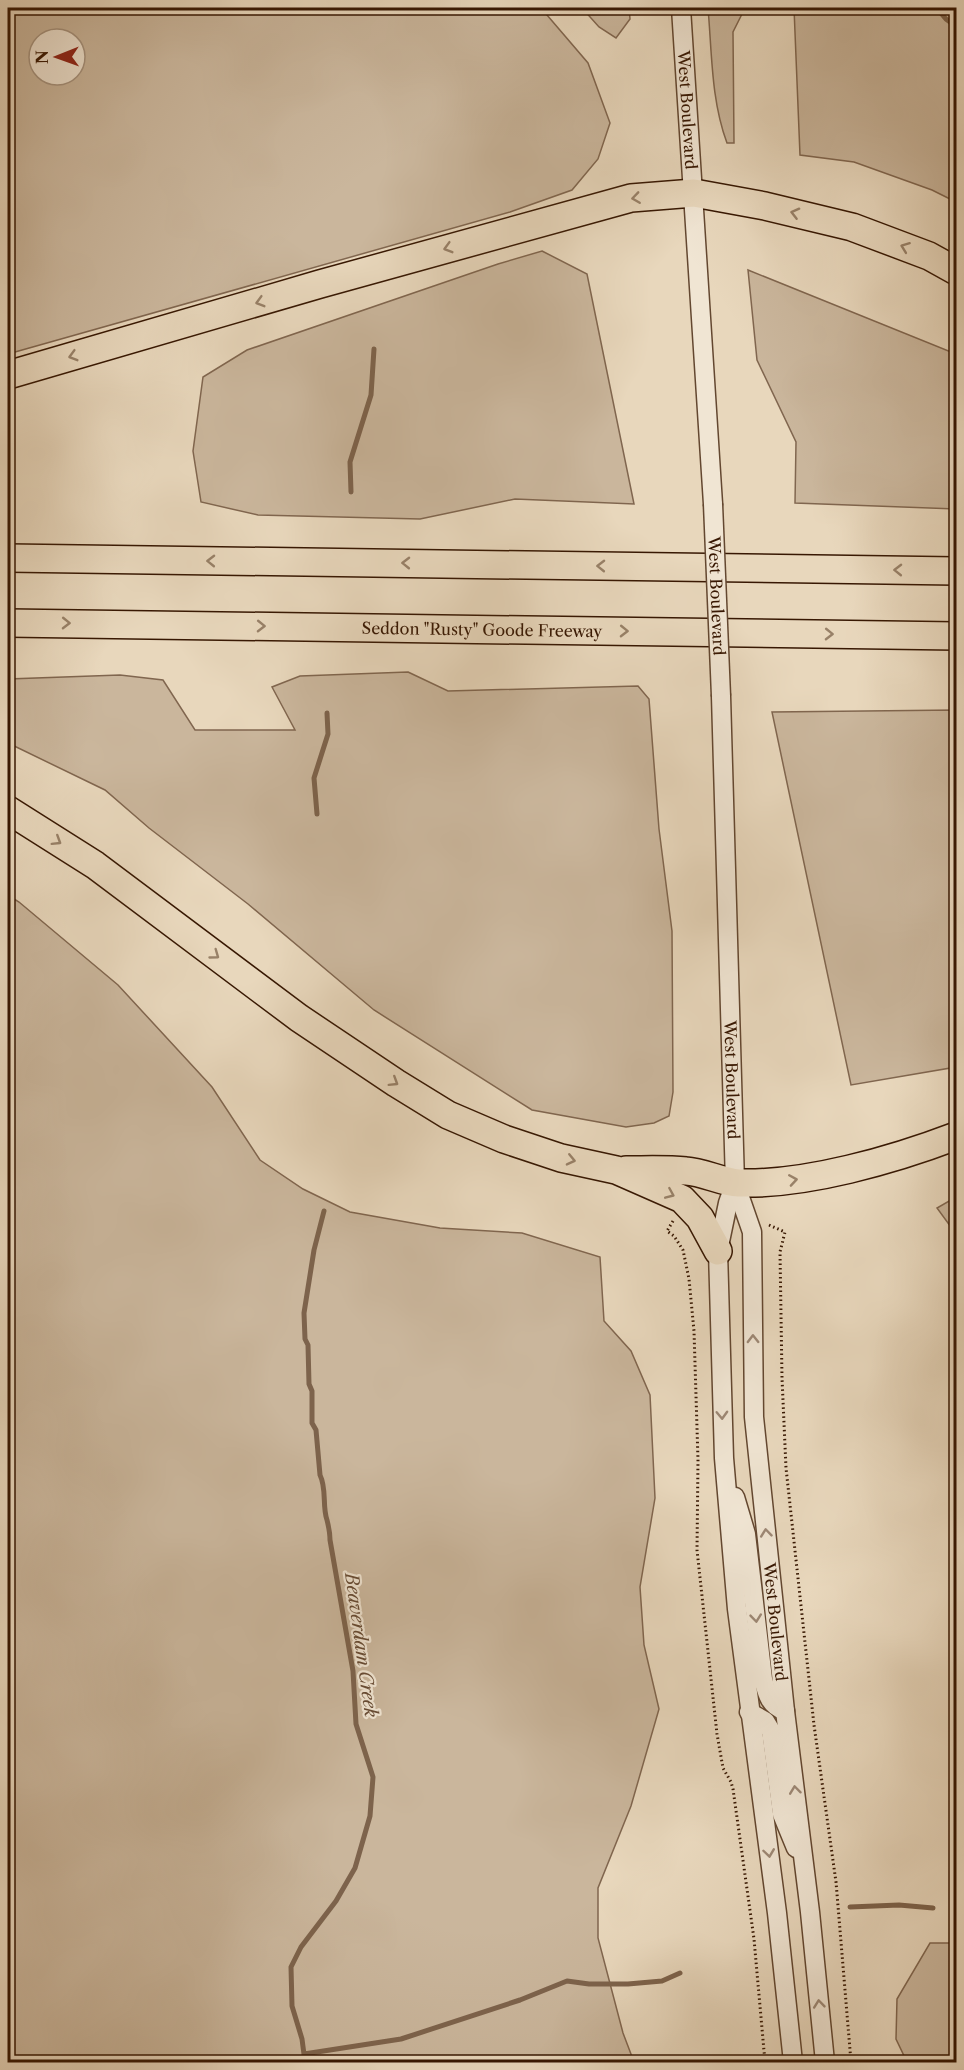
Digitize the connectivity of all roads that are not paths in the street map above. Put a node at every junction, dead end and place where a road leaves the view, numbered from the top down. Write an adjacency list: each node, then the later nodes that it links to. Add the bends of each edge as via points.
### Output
1 (681, 8): 2 (street, West Boulevard)
2 (694, 193): 3 (highway, one-way to 2, via 929,256 852,227); 4 (highway, one-way to 4, via 632,198 558,217); 12 (street, West Boulevard, bridge, via 721,696)
3 (957, 271)
4 (8, 375)
5 (8, 558): 6 (highway, one-way to 5)
6 (957, 570)
7 (8, 623): 8 (highway, Seddon "Rusty" Goode Freeway, one-way to 8)
8 (957, 636)
9 (8, 810): 11 (highway, one-way to 11, via 95,865 345,1051 448,1115 552,1155)
10 (957, 1136): 12 (highway, one-way to 10, via 801,1179 896,1156)
11 (616, 1170): 12 (highway, via 687,1171); 13 (highway, one-way to 13, via 682,1199 700,1218)
12 (735, 1183): 13 (street, West Boulevard); 15 (street, West Boulevard, one-way to 12, via 754,1417 752,1232)
13 (718, 1251): 14 (street, West Boulevard, one-way to 14)
14 (724, 1458): 15 (street, one-way to 15, via 746,1534 763,1679 773,1705); 16 (street, West Boulevard)
15 (785, 1711): 17 (street, West Boulevard, one-way to 15)
16 (749, 1712): 17 (street, via 765,1720 771,1731 782,1814); 18 (street, West Boulevard, one-way to 18)
17 (805, 1870): 19 (street, West Boulevard, one-way to 17)
18 (793, 2062)
19 (825, 2062)

